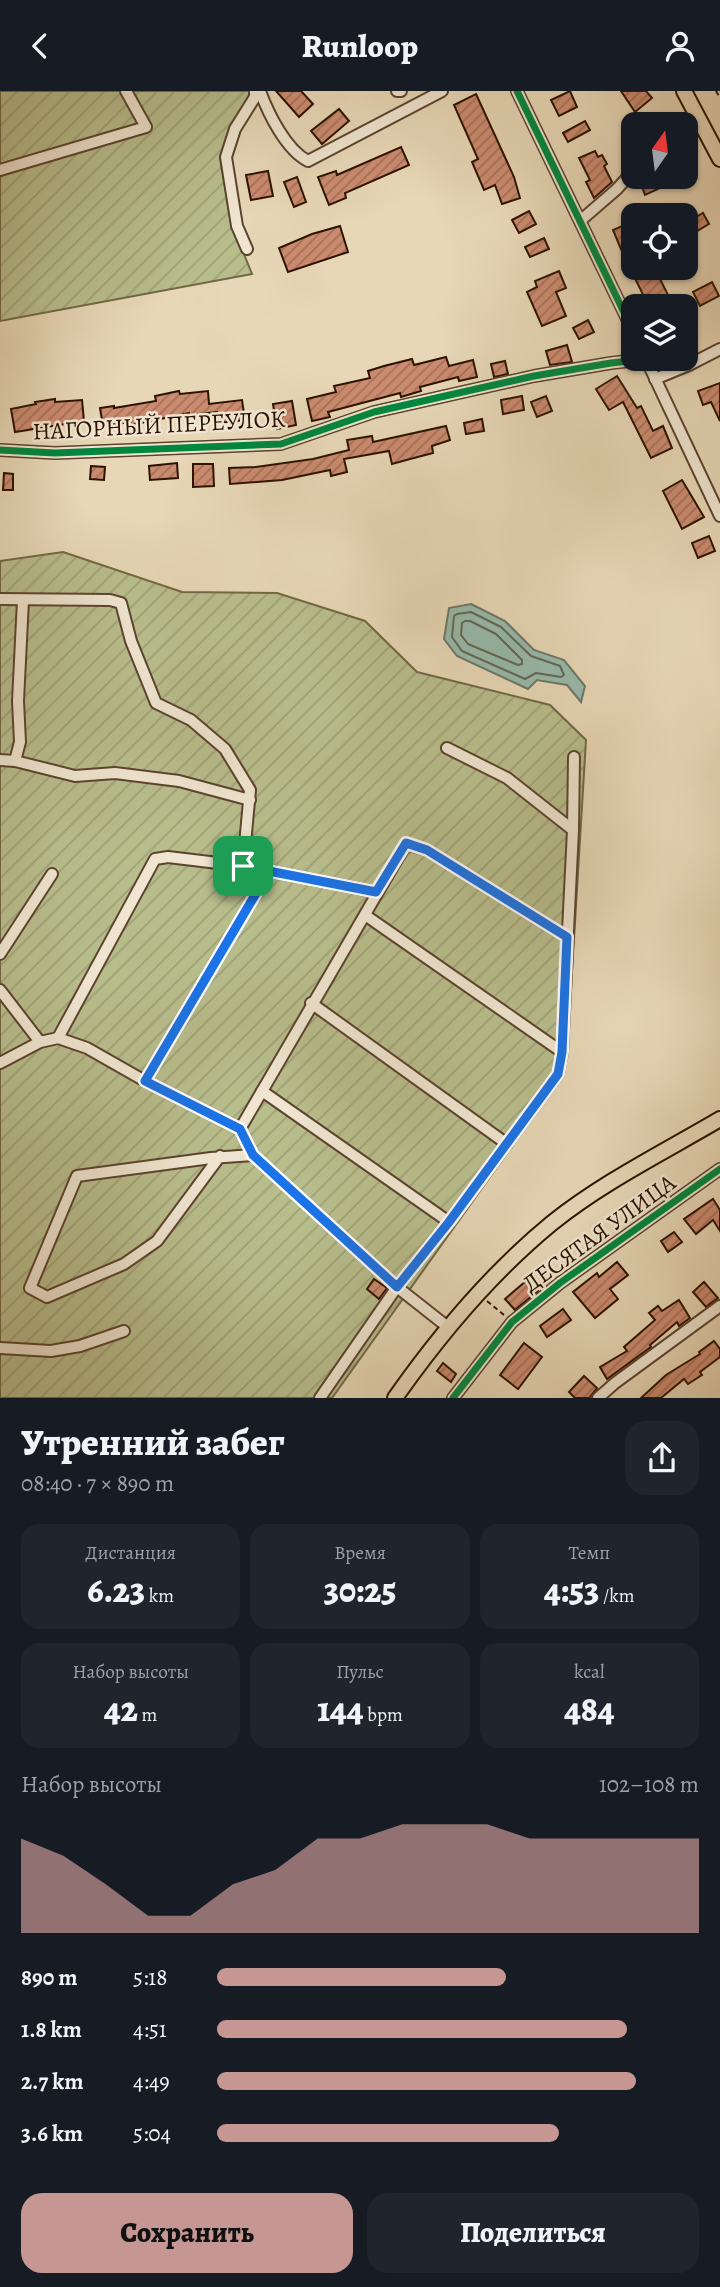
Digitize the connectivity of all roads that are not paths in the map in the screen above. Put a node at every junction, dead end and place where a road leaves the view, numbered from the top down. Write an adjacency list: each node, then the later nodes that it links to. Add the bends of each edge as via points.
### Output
1 (126, 91): 7 (street, via 146,127)
2 (258, 91): 3 (street, via 299,157 308,161); 10 (street, via 235,129 226,157 237,226)
3 (442, 91)
4 (517, 91): 9 (street)
5 (684, 91): 6 (main road)
6 (720, 159)
7 (0, 170)
8 (621, 185): 9 (street)
9 (580, 222): 11 (street)
10 (247, 249)
11 (621, 306)
12 (720, 349): 15 (street)
13 (621, 363): 16 (street, НАГОРНЫЙ ПЕРЕУЛОК, via 534,376 387,409 281,444 55,453)
14 (651, 371): 15 (street)
15 (655, 379): 17 (street)
16 (0, 450)
17 (720, 516)
18 (0, 599): 19 (street)
19 (23, 600): 23 (street, via 20,742); 24 (street, via 121,603 156,703 191,720 225,749 250,790)
20 (447, 748): 25 (street, via 507,778)
21 (574, 757): 25 (street)
22 (0, 760): 23 (street)
23 (15, 761): 24 (street, via 75,776 115,773 179,782)
24 (250, 800): 26 (street)
25 (573, 830): 30 (street)
26 (243, 866): 28 (street); 34 (street, via 155,859); 38 (street, via 257,874 261,885)
27 (52, 874): 31 (street)
28 (376, 892): 29 (street); 30 (street, via 406,843 427,850)
29 (365, 915): 33 (street); 36 (street)
30 (567, 937): 36 (street)
31 (0, 954)
32 (0, 991): 35 (street)
33 (311, 1003): 39 (street); 42 (street)
34 (58, 1038): 35 (street); 38 (street, via 87,1048)
35 (40, 1042): 37 (street)
36 (562, 1052): 42 (street, via 558,1074)
37 (0, 1063)
38 (145, 1081): 41 (street)
39 (262, 1091): 41 (street); 46 (street)
40 (720, 1119): 49 (main road, via 553,1222)
41 (240, 1129): 43 (street)
42 (507, 1144): 46 (street)
43 (253, 1155): 44 (street); 47 (street)
44 (220, 1156): 44 (street, via 77,1176 30,1287 47,1297 124,1264 157,1241)
45 (720, 1169): 54 (street, ДЕСЯТАЯ УЛИЦА, via 512,1322)
46 (449, 1222): 47 (street)
47 (397, 1287): 49 (street); 53 (street)
48 (720, 1306): 55 (street)
49 (449, 1328): 52 (main road)
50 (124, 1331): 51 (street, via 51,1351)
51 (0, 1348)
52 (399, 1397)
53 (320, 1398)
54 (453, 1398)
55 (598, 1398)

